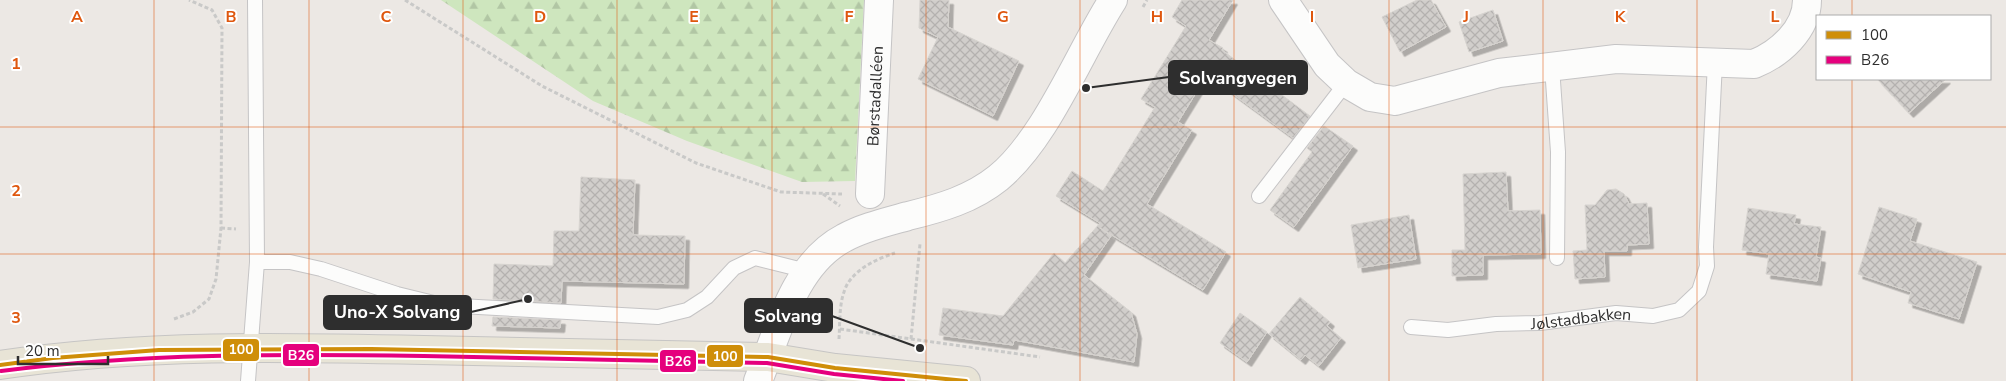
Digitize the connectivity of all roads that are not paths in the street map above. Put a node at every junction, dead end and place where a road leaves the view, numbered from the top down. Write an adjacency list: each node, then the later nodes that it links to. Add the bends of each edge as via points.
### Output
1 (879, 0): 9 (street, Børstadalléen)
2 (1113, 0): 13 (street, via 1040,128 1000,177 951,205 870,227 843,238 819,255)
3 (1283, 0): 8 (street, via 1327,65)
4 (1807, 0): 6 (street, via 1800,24 1788,42 1771,57 1754,64)
5 (253, 1): 12 (lane)
6 (1715, 62): 7 (street, via 1616,58); 14 (lane, Jølstadbakken, via 1707,266 1699,291 1679,310 1653,316 1616,312 1540,323 1448,330)
7 (1552, 66): 8 (street, via 1499,73 1395,101 1370,97); 11 (lane, via 1558,152)
8 (1346, 83): 10 (lane)
9 (860, 194)
10 (1259, 196)
11 (1557, 258)
12 (257, 262): 13 (lane, via 290,262 314,267 442,305 658,317 687,310 707,297 734,268 755,258); 15 (lane)
13 (807, 271): 17 (street, via 783,318)
14 (1412, 327)
15 (252, 349): 16 (main road, via 125,351); 17 (main road, via 342,348); 18 (lane)
16 (0, 365)
17 (763, 369): 19 (main road, via 836,368)
18 (248, 381)
19 (966, 381)

